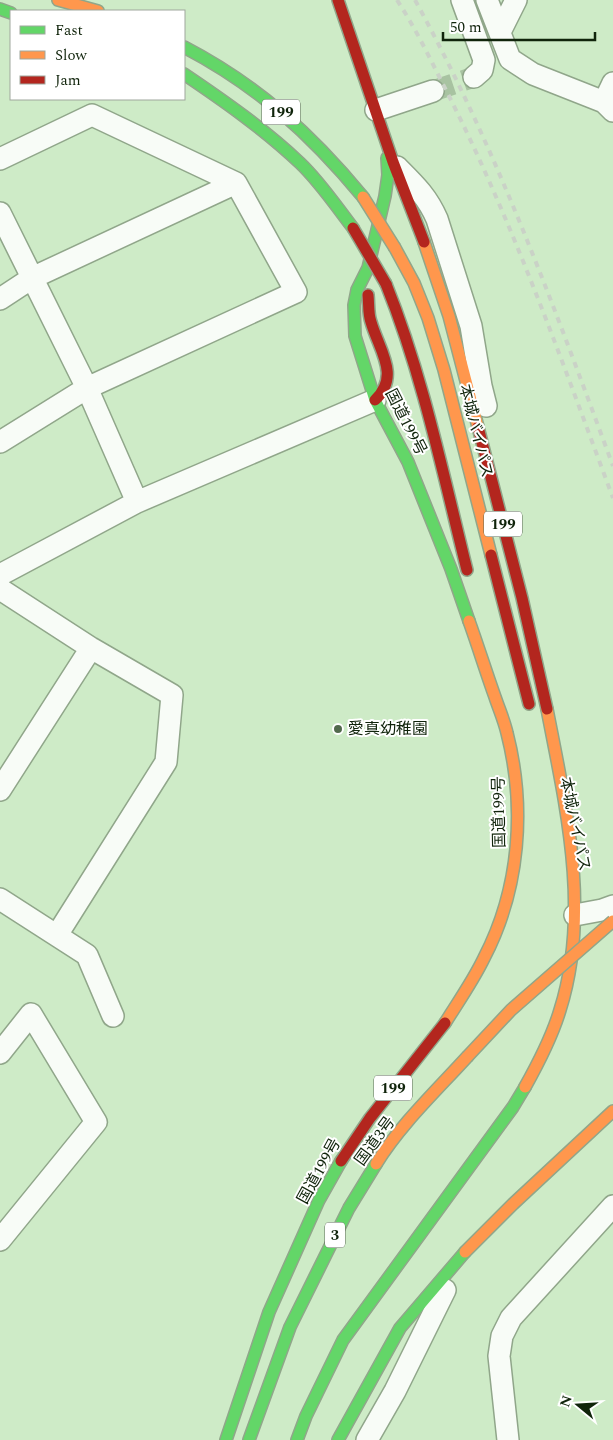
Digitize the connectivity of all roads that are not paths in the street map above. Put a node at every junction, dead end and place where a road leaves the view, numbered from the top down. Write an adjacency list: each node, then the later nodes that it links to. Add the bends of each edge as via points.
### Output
1 (58, 0): 6 (highway)
2 (338, 0): 13 (highway, 国道199号 / 199)
3 (462, 0): 10 (street, via 484,60 482,70)
4 (487, 0): 7 (street)
5 (516, 0): 7 (street)
6 (94, 10)
7 (500, 32): 12 (street, via 510,59 533,74)
8 (185, 48): 30 (highway, 本城バイパス / 199, bridge, via 248,84 305,131 363,196 414,282 444,370)
9 (185, 75): 26 (highway, 199, bridge, via 236,109 300,162 353,228 386,284 418,374)
10 (474, 77)
11 (433, 91): 13 (street)
12 (610, 99)
13 (376, 110): 14 (highway, 国道199号 / 199)
14 (390, 154): 18 (highway, 国道199号 / 199, via 385,196); 30 (street, via 431,204 471,326 481,386 552,668 552,681)
15 (0, 159): 16 (street, via 92,115)
16 (236, 183): 19 (street); 21 (street, via 296,292)
17 (0, 213): 19 (street)
18 (368, 268): 22 (highway, 国道199号 / 199, via 357,290 354,321); 22 (highway, 199, via 368,311 388,377 386,390)
19 (32, 278): 20 (street); 21 (street)
20 (0, 299)
21 (88, 388): 23 (street); 24 (street)
22 (375, 400): 24 (street); 31 (highway, 国道199号 / 199, via 408,462 428,511)
23 (0, 442)
24 (137, 502): 25 (street)
25 (0, 575)
26 (469, 578)
27 (0, 589): 29 (street)
28 (476, 607): 31 (highway, 199)
29 (91, 648): 33 (street); 38 (street, via 172,695 166,762)
30 (539, 709): 36 (highway, 199, via 571,848)
31 (507, 732): 52 (highway, 国道199号 / 199, via 515,773 517,851 500,921 466,990 441,1028 370,1118 319,1200 269,1312)
32 (550, 786): 36 (highway, 本城バイパス / 199, via 565,844)
33 (0, 790)
34 (0, 899): 38 (street)
35 (613, 906): 36 (street)
36 (575, 915): 41 (highway, 199, via 571,964 560,1014 532,1078)
37 (613, 921): 53 (highway, 国道3号 / 3, bridge, via 511,1010 383,1153 349,1208 290,1327)
38 (57, 935): 39 (street, via 87,955)
39 (113, 1016)
40 (0, 1053): 45 (street, via 31,1014 96,1122)
41 (513, 1107): 46 (highway); 54 (highway, 199, via 343,1340)
42 (613, 1110): 43 (highway)
43 (601, 1122): 47 (highway, via 519,1204); 55 (highway, via 513,1204 400,1328)
44 (613, 1206): 56 (street, via 511,1318 502,1336 499,1356)
45 (0, 1240)
46 (417, 1258)
47 (446, 1290): 48 (highway); 51 (street, via 394,1391)
48 (404, 1348)
49 (394, 1363): 50 (highway)
50 (372, 1404)
51 (360, 1436)
52 (226, 1440)
53 (250, 1440)
54 (297, 1440)
55 (338, 1440)
56 (508, 1440)

